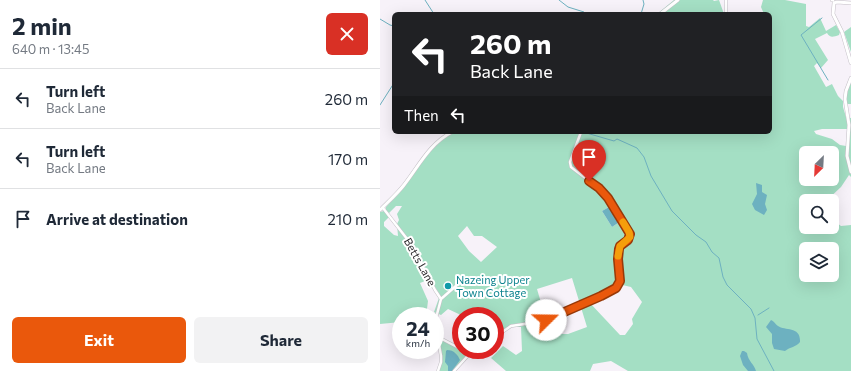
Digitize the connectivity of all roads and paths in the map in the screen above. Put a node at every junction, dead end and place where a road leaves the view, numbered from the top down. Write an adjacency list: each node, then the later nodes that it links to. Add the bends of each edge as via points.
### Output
1 (678, 0): 5 (street)
2 (726, 0): 6 (street)
3 (834, 1): 4 (street); 7 (street, via 833,14 842,32)
4 (851, 3)
5 (663, 12)
6 (726, 12)
7 (851, 63)
8 (851, 78): 11 (street, via 844,99 849,125 847,156)
9 (449, 134): 12 (street, via 430,149 404,185)
10 (580, 134): 16 (street, via 570,162 571,167 605,193 630,234 628,240 620,246 618,253 619,284 614,290 557,316 533,324 511,326)
11 (851, 172)
12 (382, 209): 14 (street, Betts Lane, via 411,244)
13 (457, 285): 14 (street, Betts Lane)
14 (441, 299): 15 (street, Betts Lane)
15 (439, 307)
16 (504, 331)
17 (441, 359): 19 (street, Betts Lane)
18 (464, 359): 20 (street)
19 (438, 371)
20 (454, 371)

